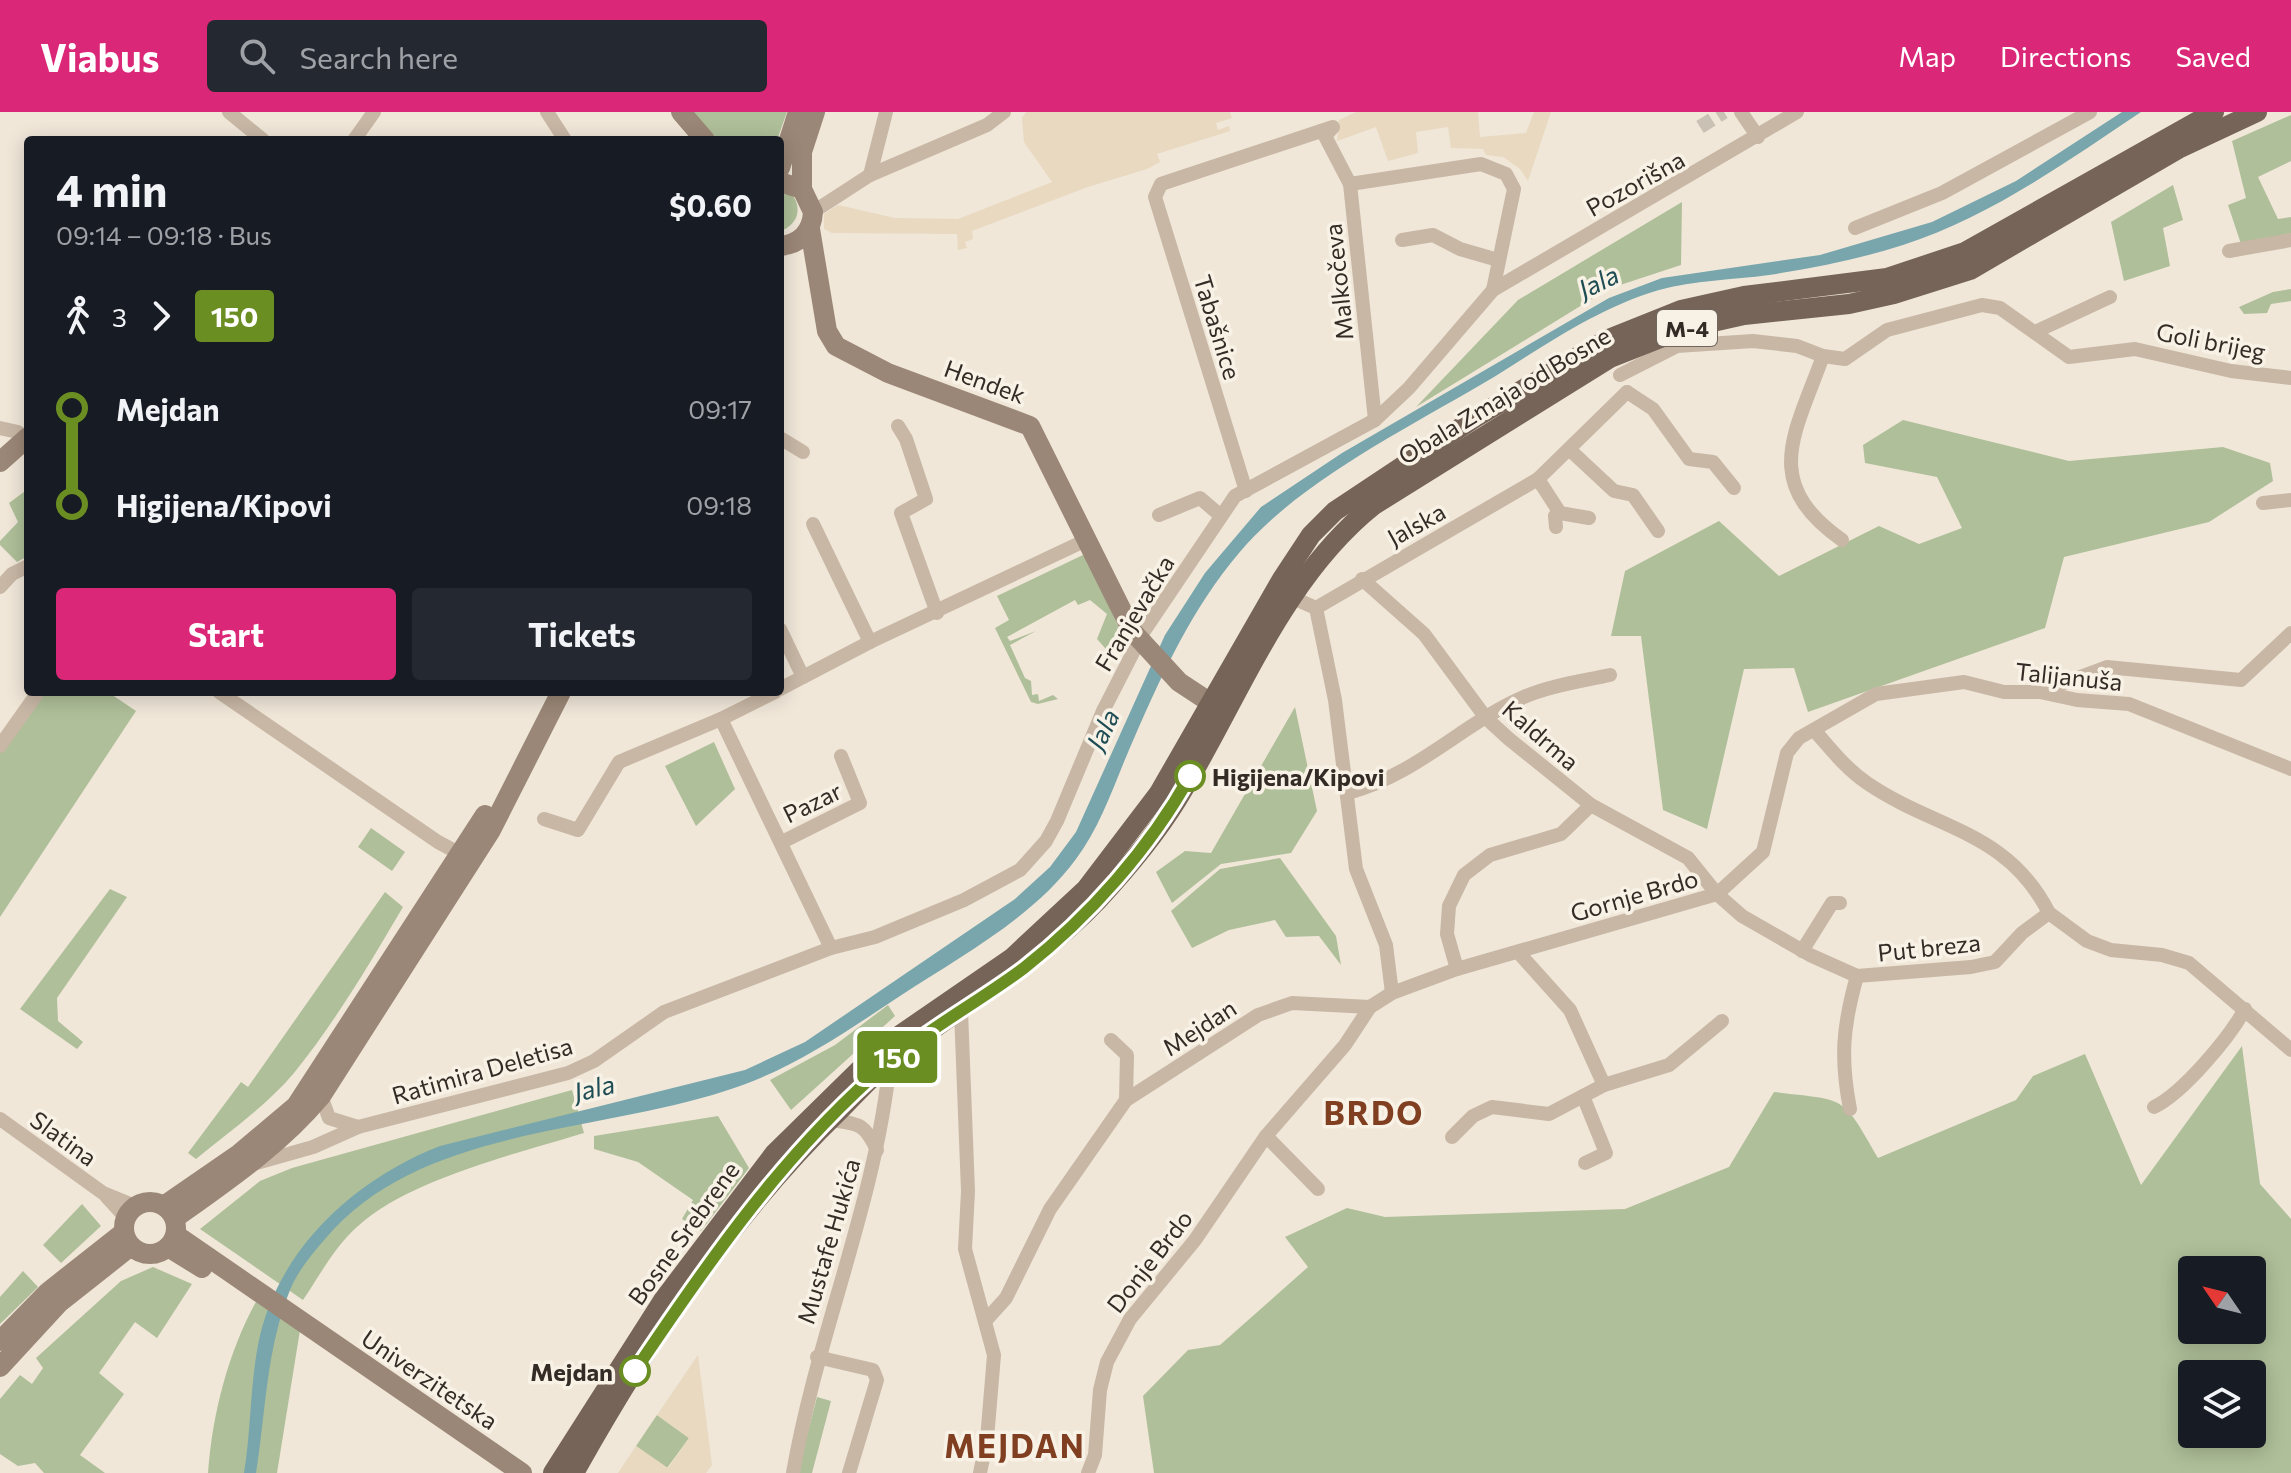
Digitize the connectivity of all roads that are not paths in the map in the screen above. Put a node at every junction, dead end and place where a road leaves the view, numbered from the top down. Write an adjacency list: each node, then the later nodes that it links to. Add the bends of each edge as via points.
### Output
1 (229, 112): 14 (street)
2 (374, 112): 15 (street)
3 (547, 112): 16 (street)
4 (681, 112): 17 (main road)
5 (798, 112): 19 (main road)
6 (815, 112): 24 (main road, via 802,152)
7 (886, 112): 20 (street)
8 (1004, 112): 20 (street, via 987,125)
9 (1741, 112): 18 (street)
10 (1797, 112): 18 (street, Pozorišna)
11 (2090, 112): 25 (street, via 1942,193)
12 (2214, 112): 80 (main road, Obala Zmaja od Bosne / M-4, via 1965,252 1887,278 1744,296 1681,310 1606,340 1462,426 1335,511 1311,535 1282,579)
13 (2257, 112): 37 (main road, Obala Zmaja od Bosne / M-4, via 2178,149 1970,270 1849,304 1744,315 1686,328)
14 (258, 136)
15 (357, 136)
16 (562, 136)
17 (702, 136)
18 (1758, 137): 33 (street, Pozorišna)
19 (784, 156)
20 (870, 175): 24 (street)
21 (1169, 183): 22 (street, Malkočeva, via 1333,127 1325,136); 51 (street, Tabašnice, via 1156,188 1155,197)
22 (1350, 184): 32 (street, via 1481,164 1506,174 1514,189); 40 (street, Malkočeva)
23 (784, 185): 24 (main road)
24 (808, 206): 28 (main road); 31 (main road)
25 (1855, 228)
26 (1402, 240): 32 (street, via 1433,235)
27 (2291, 240): 30 (street)
28 (784, 245)
29 (784, 247): 31 (main road)
30 (2229, 251)
31 (813, 253): 59 (main road, Hendek, via 827,331 836,346 888,373 1030,426)
32 (1498, 260): 33 (street)
33 (1493, 290): 40 (street, Franjevačka)
34 (2110, 297): 35 (street)
35 (2035, 332): 36 (street, Goli brijeg, via 2000,308 1982,305 1887,330 1845,359); 38 (street, Goli brijeg, via 2069,357 2135,349 2231,371)
36 (1823, 356): 37 (street, Goli brijeg, via 1797,346 1753,341 1677,346); 60 (street, via 1793,438 1790,471 1799,498 1815,521)
37 (1615, 367): 39 (street); 64 (main road, Obala Zmaja od Bosne / M-4, via 1374,505 1326,547)
38 (2291, 378)
39 (1627, 392): 46 (street, Jalska); 50 (street, via 1653,409 1689,459 1713,462)
40 (1375, 420): 51 (street, Franjevačka)
41 (898, 426): 66 (street, via 926,499 901,513)
42 (0, 428): 43 (street)
43 (24, 436)
44 (24, 440): 48 (main road)
45 (784, 440): 47 (street)
46 (1570, 450): 49 (street, Jalska); 58 (street, via 1614,491 1633,495)
47 (803, 452)
48 (0, 462)
49 (1538, 479): 56 (street, via 1558,520); 62 (street, Jalska)
50 (1734, 488)
51 (1246, 491): 55 (street, Franjevačka, via 1235,496)
52 (2291, 500): 53 (street)
53 (2263, 503)
54 (1159, 515): 55 (street, via 1200,498)
55 (1221, 516): 70 (street, Franjevačka)
56 (1589, 518)
57 (813, 524): 69 (street)
58 (1658, 531)
59 (1087, 535): 66 (street); 70 (main road, Hendek)
60 (1842, 540)
61 (24, 568): 63 (street)
62 (1362, 579): 65 (street, Jalska); 81 (street, Kaldrma, via 1424,634)
63 (0, 587)
64 (1293, 598): 65 (street); 80 (main road, Obala Zmaja od Bosne / M-4)
65 (1316, 608): 87 (street)
66 (937, 613): 69 (street)
67 (2291, 633): 75 (street, via 2241,680 2107,667)
68 (784, 637): 72 (street)
69 (870, 642): 72 (street)
70 (1145, 646): 80 (main road, Hendek, via 1179,682); 95 (street, Franjevačka, via 1103,711 1057,821 1033,858 1013,875 964,900 875,937)
71 (1610, 675): 81 (street, via 1528,695)
72 (803, 677): 74 (street)
73 (1927, 686): 75 (street, Talijanuša, via 1964,682 2004,692); 83 (street, Gornje Brdo, via 1876,694)
74 (784, 687)
75 (2040, 692): 86 (street, Talijanuša, via 2129,704)
76 (35, 696): 84 (street)
77 (225, 696): 91 (street)
78 (559, 696): 91 (main road)
79 (767, 696): 82 (street)
80 (1211, 704): 103 (main road, Obala Zmaja od Bosne / M-4, via 1175,803 1098,900 1025,967); 107 (main road, Obala Zmaja od Bosne / M-4, via 1159,793 1086,889 1012,958)
81 (1486, 718): 87 (street, via 1416,766); 88 (street, Kaldrma)
82 (721, 719): 89 (street, via 619,762 578,830); 90 (street, Pazar)
83 (1814, 730): 92 (street, Gornje Brdo, via 1787,753 1763,852); 94 (street, via 1864,781 1992,845 2035,886)
84 (0, 746)
85 (841, 756): 90 (street, Pazar, via 860,803)
86 (2291, 769)
87 (1348, 793): 100 (street, via 1356,869 1386,945)
88 (1591, 805): 92 (street, Kaldrma, via 1688,858); 98 (street, via 1561,834 1490,855 1464,875 1449,906 1447,934)
89 (544, 819)
90 (782, 842): 95 (street, Pazar)
91 (465, 857): 109 (main road); 124 (main road, via 296,1106 239,1154)
92 (1717, 894): 96 (street, Put breza, via 1754,925); 97 (street, Gornje Brdo)
93 (1840, 903): 96 (street, via 1832,903)
94 (2049, 913): 99 (street, Put breza, via 1995,962); 102 (street, via 2087,941 2111,950 2189,963)
95 (831, 948): 116 (street, Ratimira Deletisa, via 664,1012 568,1073)
96 (1802, 951): 99 (street, Put breza)
97 (1518, 952): 98 (street, Gornje Brdo); 108 (street, via 1570,1010)
98 (1457, 969): 100 (street, Gornje Brdo)
99 (1857, 976): 113 (street, Put breza, via 1843,1035)
100 (1392, 993): 101 (street, Donje Brdo)
101 (1370, 1007): 111 (street, Mejdan, via 1292,1003 1258,1015); 117 (street, Donje Brdo, via 1345,1045)
102 (2245, 1009): 106 (street); 112 (street, via 2174,1097)
103 (961, 1011): 107 (main road, Obala Zmaja od Bosne / M-4); 125 (street, via 965,1249)
104 (1722, 1021): 108 (street, via 1669,1065)
105 (1111, 1040): 111 (street, via 1127,1055)
106 (2291, 1050)
107 (887, 1054): 115 (main road, Bosne Srebrene / M-4); 119 (street); 132 (main road, Bosne Srebrene / M-4, via 774,1154 614,1373)
108 (1604, 1085): 110 (street)
109 (321, 1096): 116 (street, via 329,1118); 121 (main road, via 290,1131)
110 (1583, 1096): 118 (street, via 1549,1114 1492,1107 1473,1116); 120 (street, via 1606,1153)
111 (1126, 1100): 125 (street, Mejdan, via 1050,1209 1006,1298)
112 (2154, 1107)
113 (1850, 1109)
114 (0, 1119): 123 (street, Slatina, via 103,1193)
115 (830, 1120): 119 (street, Mustafe Hukića, via 868,1130); 133 (main road, Bosne Srebrene / M-4, via 783,1165 726,1240)
116 (358, 1127): 121 (street, Ratimira Deletisa, via 313,1147)
117 (1266, 1136): 122 (street); 137 (street, Donje Brdo, via 1117,1343 1100,1390 1095,1455)
118 (1452, 1137)
119 (877, 1150): 128 (street, Mustafe Hukića)
120 (1585, 1163)
121 (248, 1165): 124 (main road)
122 (1318, 1189)
123 (129, 1226): 124 (main road, via 150,1201); 124 (main road, via 154,1254); 127 (main road, via 48,1292); 129 (main road)
124 (171, 1226): 126 (main road)
125 (987, 1319): 136 (street, via 993,1369)
126 (306, 1330): 130 (main road, Univerzitetska); 131 (main road, Univerzitetska)
127 (0, 1341)
128 (817, 1357): 134 (street, Mustafe Hukića); 135 (street, Mustafe Hukića, via 873,1370 877,1380)
129 (0, 1367)
130 (500, 1473)
131 (522, 1473)
132 (553, 1473)
133 (574, 1473)
134 (793, 1473)
135 (849, 1473)
136 (980, 1473)
137 (1088, 1473)

